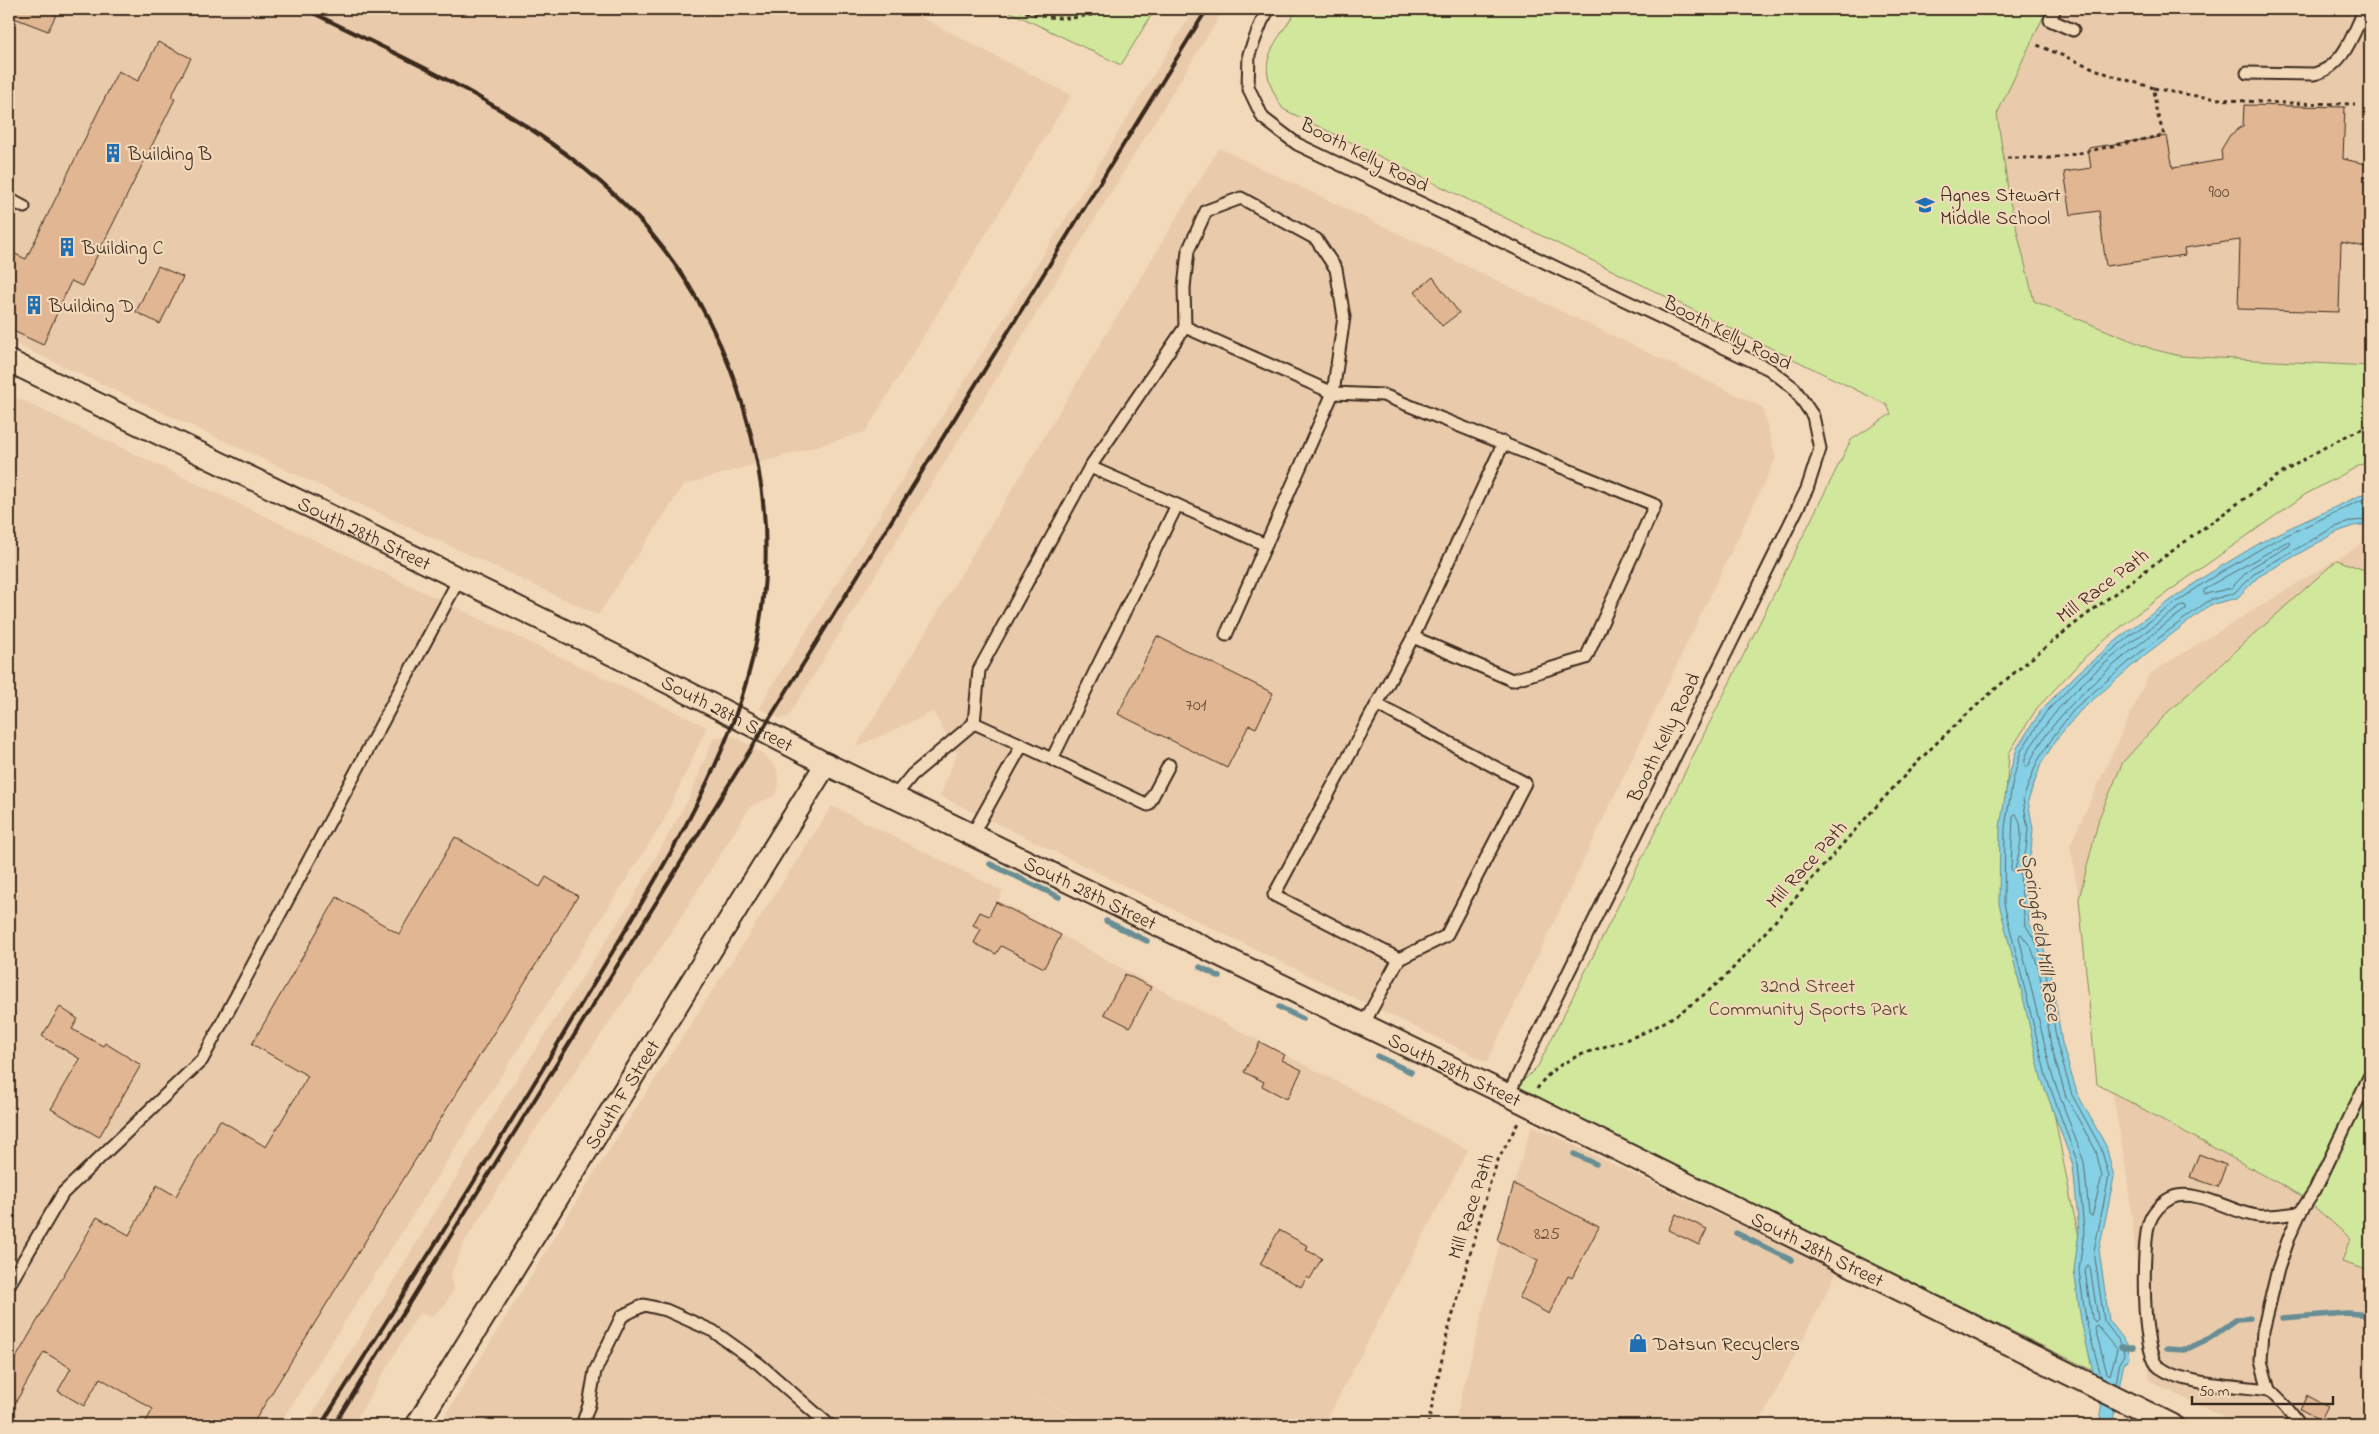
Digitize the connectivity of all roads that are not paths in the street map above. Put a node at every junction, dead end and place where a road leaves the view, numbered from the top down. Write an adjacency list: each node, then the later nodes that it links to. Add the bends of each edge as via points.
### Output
1 (1269, 9): 29 (lane, Booth Kelly Road, via 1249,54 1248,87 1263,118 1297,144 1769,370 1794,388 1814,416 1820,449 1807,489)
2 (2055, 9): 4 (lane, via 2050,20)
3 (2365, 9): 5 (lane, via 2336,64 2325,71 2314,74)
4 (2073, 30)
5 (2247, 74)
6 (9, 199): 7 (lane)
7 (24, 207)
8 (1186, 328): 10 (lane); 10 (lane, via 1184,288 1188,251 1206,211 1241,198 1316,239 1336,269 1344,317); 12 (lane)
9 (9, 361): 15 (street, South 28th Street)
10 (1333, 393): 11 (lane, via 1383,394); 14 (lane)
11 (1504, 442): 17 (lane); 17 (lane, via 1655,504 1586,658 1512,680)
12 (1090, 467): 13 (lane); 19 (lane, via 979,670)
13 (1177, 505): 14 (lane); 21 (lane)
14 (1266, 545): 16 (lane)
15 (459, 579): 22 (street, South 28th Street); 31 (lane, via 202,1060 63,1192)
16 (1226, 635)
17 (1413, 637): 18 (lane)
18 (1378, 705): 26 (lane, via 1274,895); 26 (lane, via 1525,783 1446,936)
19 (974, 723): 20 (lane); 24 (lane, via 912,775)
20 (1022, 744): 21 (lane); 25 (lane)
21 (1052, 759): 23 (lane, via 1148,805)
22 (826, 764): 24 (street, South 28th Street); 33 (street, South F Street)
23 (1169, 765)
24 (894, 797): 25 (street, South 28th Street)
25 (972, 835): 27 (street, South 28th Street)
26 (1399, 959): 27 (lane)
27 (1363, 1025): 29 (street, South 28th Street)
28 (2370, 1075): 30 (lane, via 2315,1190)
29 (1508, 1095): 36 (street, South 28th Street)
30 (2300, 1213): 32 (lane, via 2278,1269 2263,1331 2261,1361); 32 (lane, via 2257,1216 2185,1195 2162,1204 2149,1223 2144,1292 2148,1345 2158,1367 2200,1383)
31 (9, 1285)
32 (2269, 1390): 37 (lane)
33 (417, 1425)
34 (582, 1425): 35 (lane, via 595,1371 622,1316 644,1305 666,1310 713,1331 759,1364)
35 (829, 1425)
36 (2172, 1425)
37 (2300, 1425)

